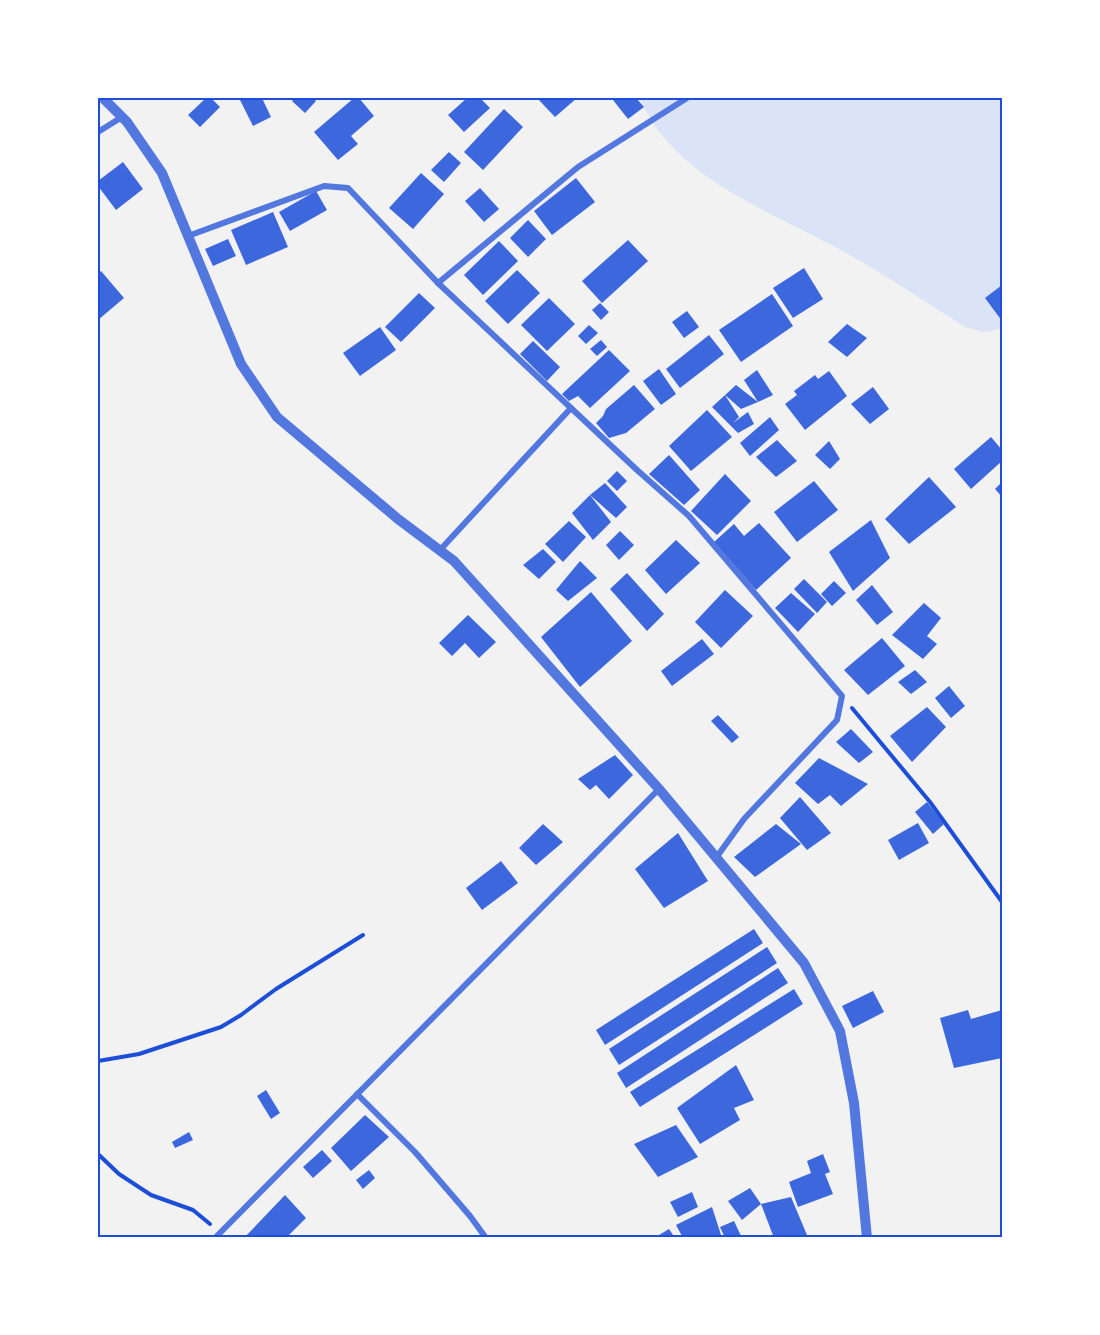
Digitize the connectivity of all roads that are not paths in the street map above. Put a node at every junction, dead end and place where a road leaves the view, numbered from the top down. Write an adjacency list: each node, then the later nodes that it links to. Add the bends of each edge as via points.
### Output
1 (103, 98): 3 (street)
2 (687, 98): 6 (street, via 578,167)
3 (122, 117): 4 (street); 5 (street, via 162,173)
4 (98, 132)
5 (188, 236): 6 (street, via 324,186 348,188); 8 (street, via 241,364 277,417)
6 (438, 283): 7 (street)
7 (571, 408): 8 (street); 10 (street, via 689,516 842,696 837,720 744,819)
8 (440, 550): 9 (street)
9 (659, 789): 10 (street); 11 (street)
10 (716, 858): 14 (street, via 804,963 840,1031 854,1103)
11 (357, 1094): 12 (street); 13 (street, via 415,1152)
12 (217, 1235)
13 (486, 1238)
14 (867, 1238)

